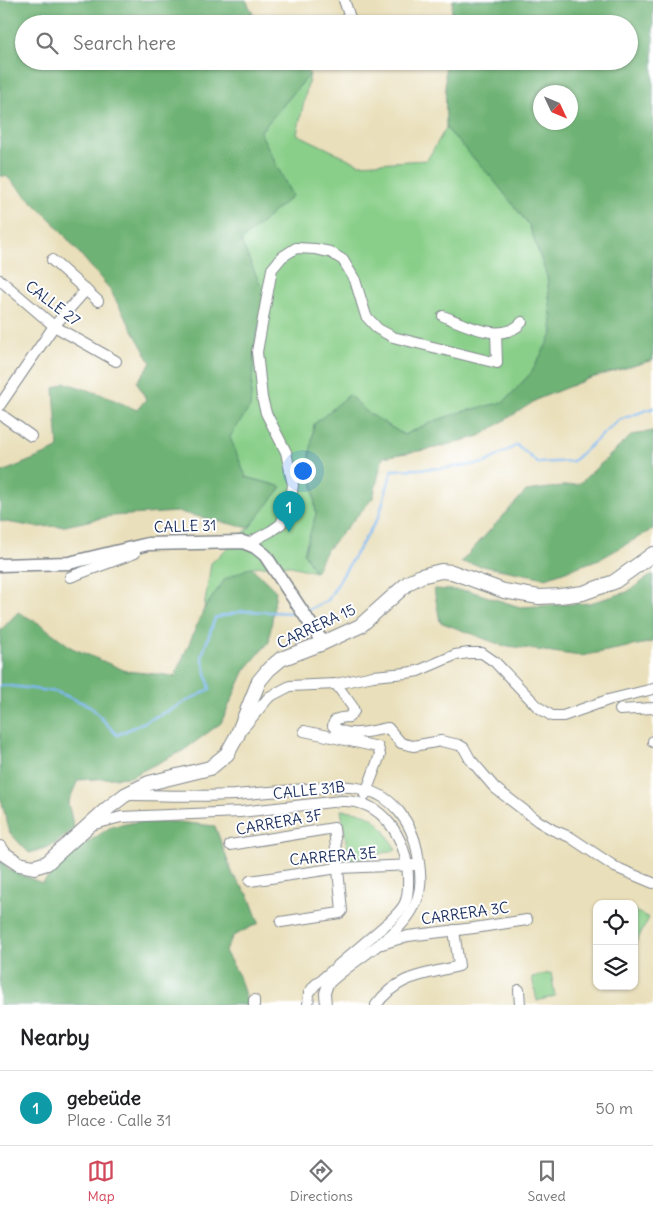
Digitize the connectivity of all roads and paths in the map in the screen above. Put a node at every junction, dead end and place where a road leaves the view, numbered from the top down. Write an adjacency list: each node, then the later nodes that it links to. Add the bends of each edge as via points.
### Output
1 (344, 0): 2 (street)
2 (349, 15)
3 (52, 260): 5 (street)
4 (0, 280): 9 (street, CALLE 27)
5 (86, 290): 6 (street); 9 (street)
6 (98, 301)
7 (442, 316): 10 (street)
8 (522, 322): 10 (street, via 516,328)
9 (54, 326): 11 (street, CALLE 27); 12 (street)
10 (496, 332): 16 (street, via 497,363 393,337 378,329 366,316 355,280 343,260 330,252 296,248 282,257 272,270 257,352 266,413 286,452 293,485 281,524)
11 (116, 361)
12 (0, 405)
13 (0, 414): 14 (street)
14 (31, 436)
15 (148, 544): 16 (street, CALLE 31); 18 (street, CALLE 31, via 69,563); 19 (street, via 136,552)
16 (247, 544): 20 (street, CALLE 31, via 265,556)
17 (653, 554): 20 (main road, CARRERA 15, via 614,582 583,593 560,596 539,597 504,591 452,572 430,572 408,583 360,626)
18 (0, 565)
19 (70, 577)
20 (321, 639): 26 (main road, CARRERA 15, via 281,659 269,669 259,681)
21 (336, 684): 22 (street, via 418,671 455,655 478,653 495,662 538,707 552,716 563,716); 26 (street, via 290,686 276,693); 37 (street, via 354,711 349,717 333,722 336,729 350,734 388,728 401,743 413,746 442,741 459,744 495,788 538,821 570,837 615,867)
22 (653, 688)
23 (653, 708): 24 (street)
24 (620, 710)
25 (304, 731): 27 (street, via 378,747 380,755)
26 (237, 736): 28 (main road, CARRERA 15, via 227,754 210,768 149,783)
27 (367, 790): 28 (street, CALLE 31B, via 341,786 233,795); 29 (street); 33 (street, CALLE 31B, via 390,801 406,822 416,843)
28 (125, 795): 30 (main road, CARRERA 15)
29 (362, 802): 30 (street, CALLE 31B, via 341,801 240,812 121,816); 34 (street, CALLE 31B, via 379,812 393,828)
30 (88, 826): 32 (main road, CARRERA 15, via 47,863 34,867 19,864)
31 (230, 845): 35 (street, CARRERA 3F, via 334,828)
32 (0, 848)
33 (420, 864): 34 (street, CARRERA 3E); 40 (street, CALLE 31B, via 420,892)
34 (408, 866): 35 (street, CARRERA 3E); 46 (street, CALLE 31B, via 406,902 400,912 315,985 309,993)
35 (338, 868): 36 (street, CARRERA 3E); 39 (street, via 343,909 340,913)
36 (250, 881)
37 (653, 883)
38 (526, 920): 41 (street, CARRERA 3C)
39 (281, 922)
40 (402, 924): 42 (street, CARRERA 3C); 43 (street, CALLE 31B)
41 (454, 930): 42 (street, CARRERA 3C); 45 (street, via 459,966 396,984)
42 (408, 936): 43 (street, CARRERA 3C)
43 (378, 946): 47 (street, CALLE 31B, via 328,984)
44 (519, 990): 48 (street)
45 (378, 1002)
46 (308, 1005)
47 (326, 1005)
48 (520, 1005)

